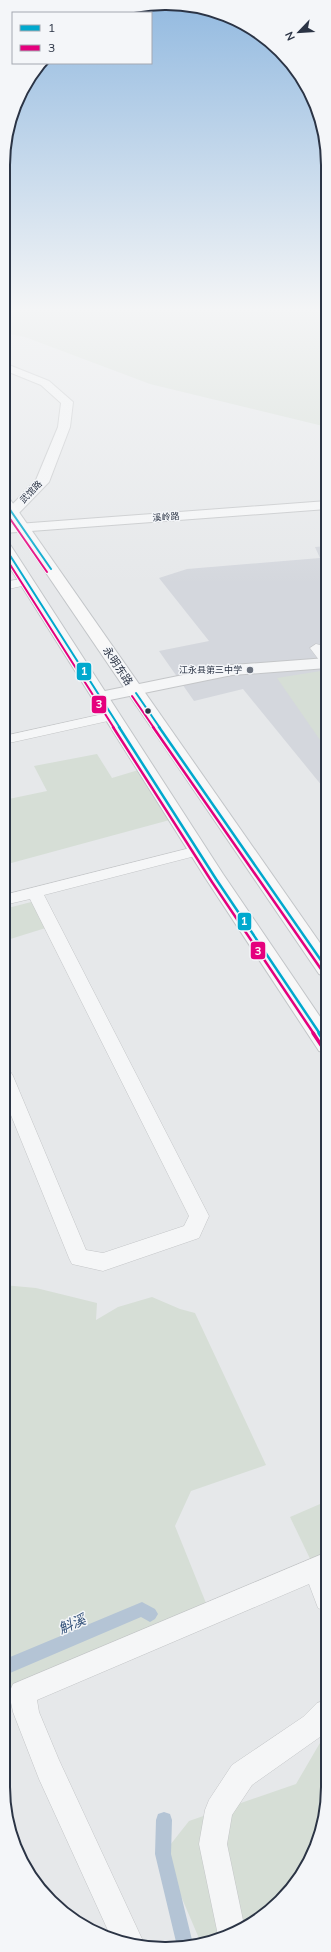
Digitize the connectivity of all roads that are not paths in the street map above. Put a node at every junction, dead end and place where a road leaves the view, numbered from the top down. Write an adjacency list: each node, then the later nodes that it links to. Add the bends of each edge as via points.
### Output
1 (66, 401): 2 (street, 武馆路, via 64,428 42,482)
2 (10, 505)
3 (321, 505): 5 (street, 溪岭路)
4 (10, 509): 5 (main road, 永明东路)
5 (23, 527): 6 (street, 溪岭路); 13 (main road, 永明东路)
6 (10, 528)
7 (10, 555): 8 (main road)
8 (27, 582): 9 (lane); 14 (main road)
9 (10, 585)
10 (316, 648): 11 (lane)
11 (321, 654)
12 (321, 663): 13 (street, via 232,670)
13 (135, 690): 14 (street); 20 (main road, 永明东路)
14 (100, 697): 15 (main road)
15 (112, 716): 16 (lane); 17 (main road)
16 (10, 739)
17 (198, 851): 18 (lane); 21 (main road)
18 (35, 892): 19 (lane); 22 (lane, via 199,1216 192,1232 103,1262 79,1258)
19 (10, 898)
20 (321, 960)
21 (321, 1036)
22 (10, 1091)
23 (321, 1567): 26 (lane, via 22,1693 26,1712 49,1770)
24 (321, 1719): 25 (lane, via 242,1775 218,1810 213,1844)
25 (230, 1928)
26 (126, 1937)

